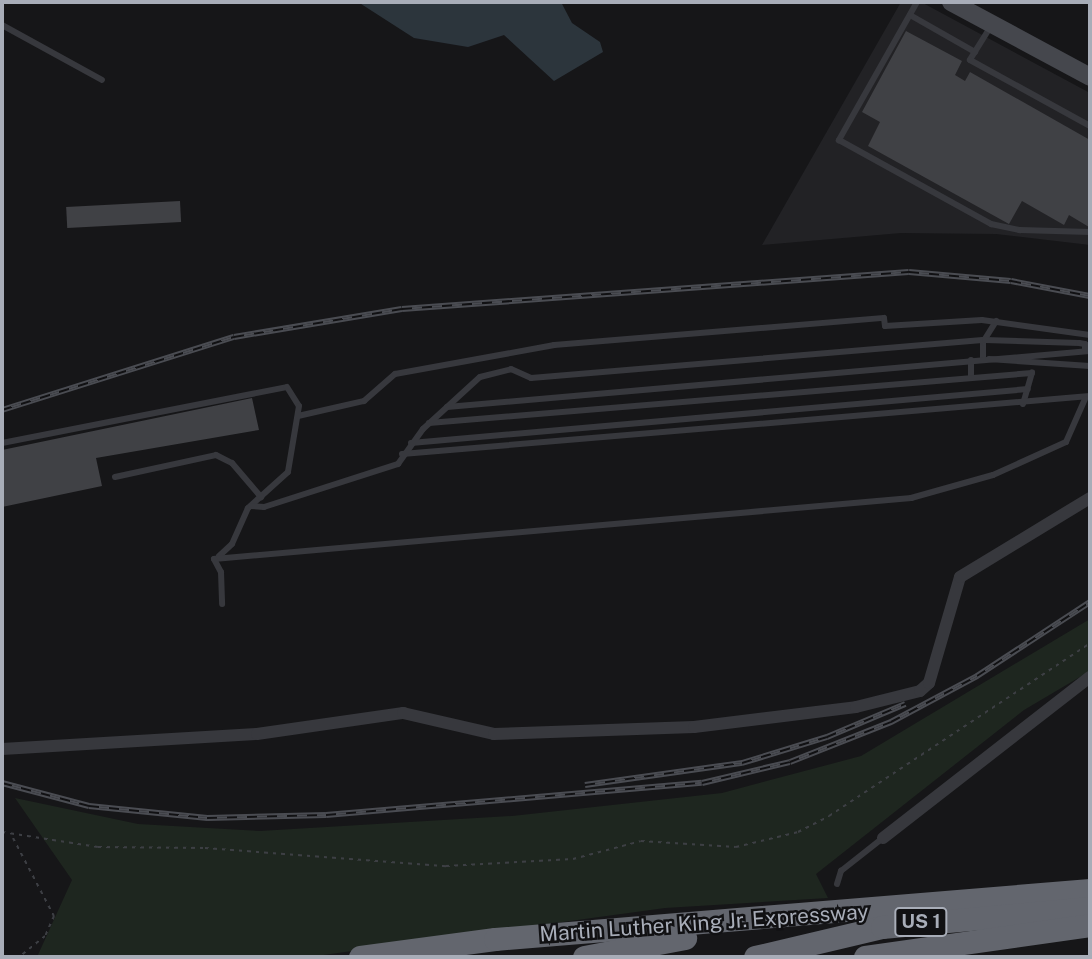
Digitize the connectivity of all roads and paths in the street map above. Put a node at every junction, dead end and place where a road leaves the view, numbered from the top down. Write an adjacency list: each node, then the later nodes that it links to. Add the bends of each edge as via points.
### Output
1 (917, 2): 3 (lane)
2 (951, 2): 4 (main road)
3 (910, 15): 6 (lane); 10 (lane, via 839,140 991,224 1020,230)
4 (992, 24): 6 (lane); 7 (main road)
5 (2, 25): 8 (lane)
6 (975, 52): 9 (lane, via 970,60)
7 (1090, 77)
8 (102, 80)
9 (1090, 125)
10 (1090, 232)
11 (996, 321): 12 (lane); 13 (lane); 15 (lane, via 885,326 884,318 564,344)
12 (1090, 335)
13 (985, 340): 14 (lane, via 1079,343); 16 (lane); 21 (lane, via 531,378 511,369)
14 (1088, 351): 16 (lane)
15 (481, 357): 21 (lane); 27 (lane, via 390,376 364,401)
16 (983, 359): 17 (lane); 18 (lane)
17 (971, 360): 22 (lane); 26 (lane)
18 (1032, 363): 19 (lane); 20 (lane)
19 (1090, 366)
20 (1032, 373): 22 (lane); 23 (lane)
21 (484, 374): 26 (lane)
22 (971, 378): 28 (lane)
23 (1028, 389): 25 (lane); 30 (lane)
24 (1087, 397): 25 (lane); 36 (lane, via 1066,442 993,475 911,498)
25 (1023, 404): 31 (lane)
26 (445, 407): 28 (lane)
27 (298, 416): 29 (lane, via 296,394 277,385); 33 (lane, via 288,472)
28 (429, 423): 30 (lane)
29 (2, 443)
30 (411, 443): 31 (lane)
31 (401, 454): 35 (lane, via 398,464 264,507)
32 (115, 477): 33 (lane, via 216,454 232,463)
33 (261, 498): 35 (lane)
34 (1090, 498): 40 (street, via 960,577 929,683 920,691 856,706 694,727 494,734 403,713 257,734)
35 (251, 506): 36 (lane, via 232,544)
36 (214, 559): 37 (lane, via 221,572)
37 (222, 604)
38 (1090, 643): 42 (path, via 829,816 798,832 736,848 641,841 573,859 446,866 218,849 98,847)
39 (1090, 677): 43 (street)
40 (2, 749)
41 (2, 832): 42 (path)
42 (12, 837): 53 (path, via 54,916 45,936)
43 (883, 838): 45 (lane, via 841,871)
44 (1090, 881): 51 (highway, via 699,912)
45 (837, 884)
46 (1090, 890): 48 (highway, Martin Luther King Jr. Expressway / US 1)
47 (1090, 908): 56 (highway, Martin Luther King Jr. Expressway / US 1, via 882,927)
48 (787, 918): 51 (highway, Martin Luther King Jr. Expressway / US 1); 55 (highway)
49 (1090, 925): 52 (highway)
50 (1090, 933): 52 (highway)
51 (495, 939): 54 (highway, Martin Luther King Jr. Expressway / US 1)
52 (974, 940): 57 (highway)
53 (19, 957)
54 (360, 957)
55 (584, 957)
56 (755, 957)
57 (865, 957)

